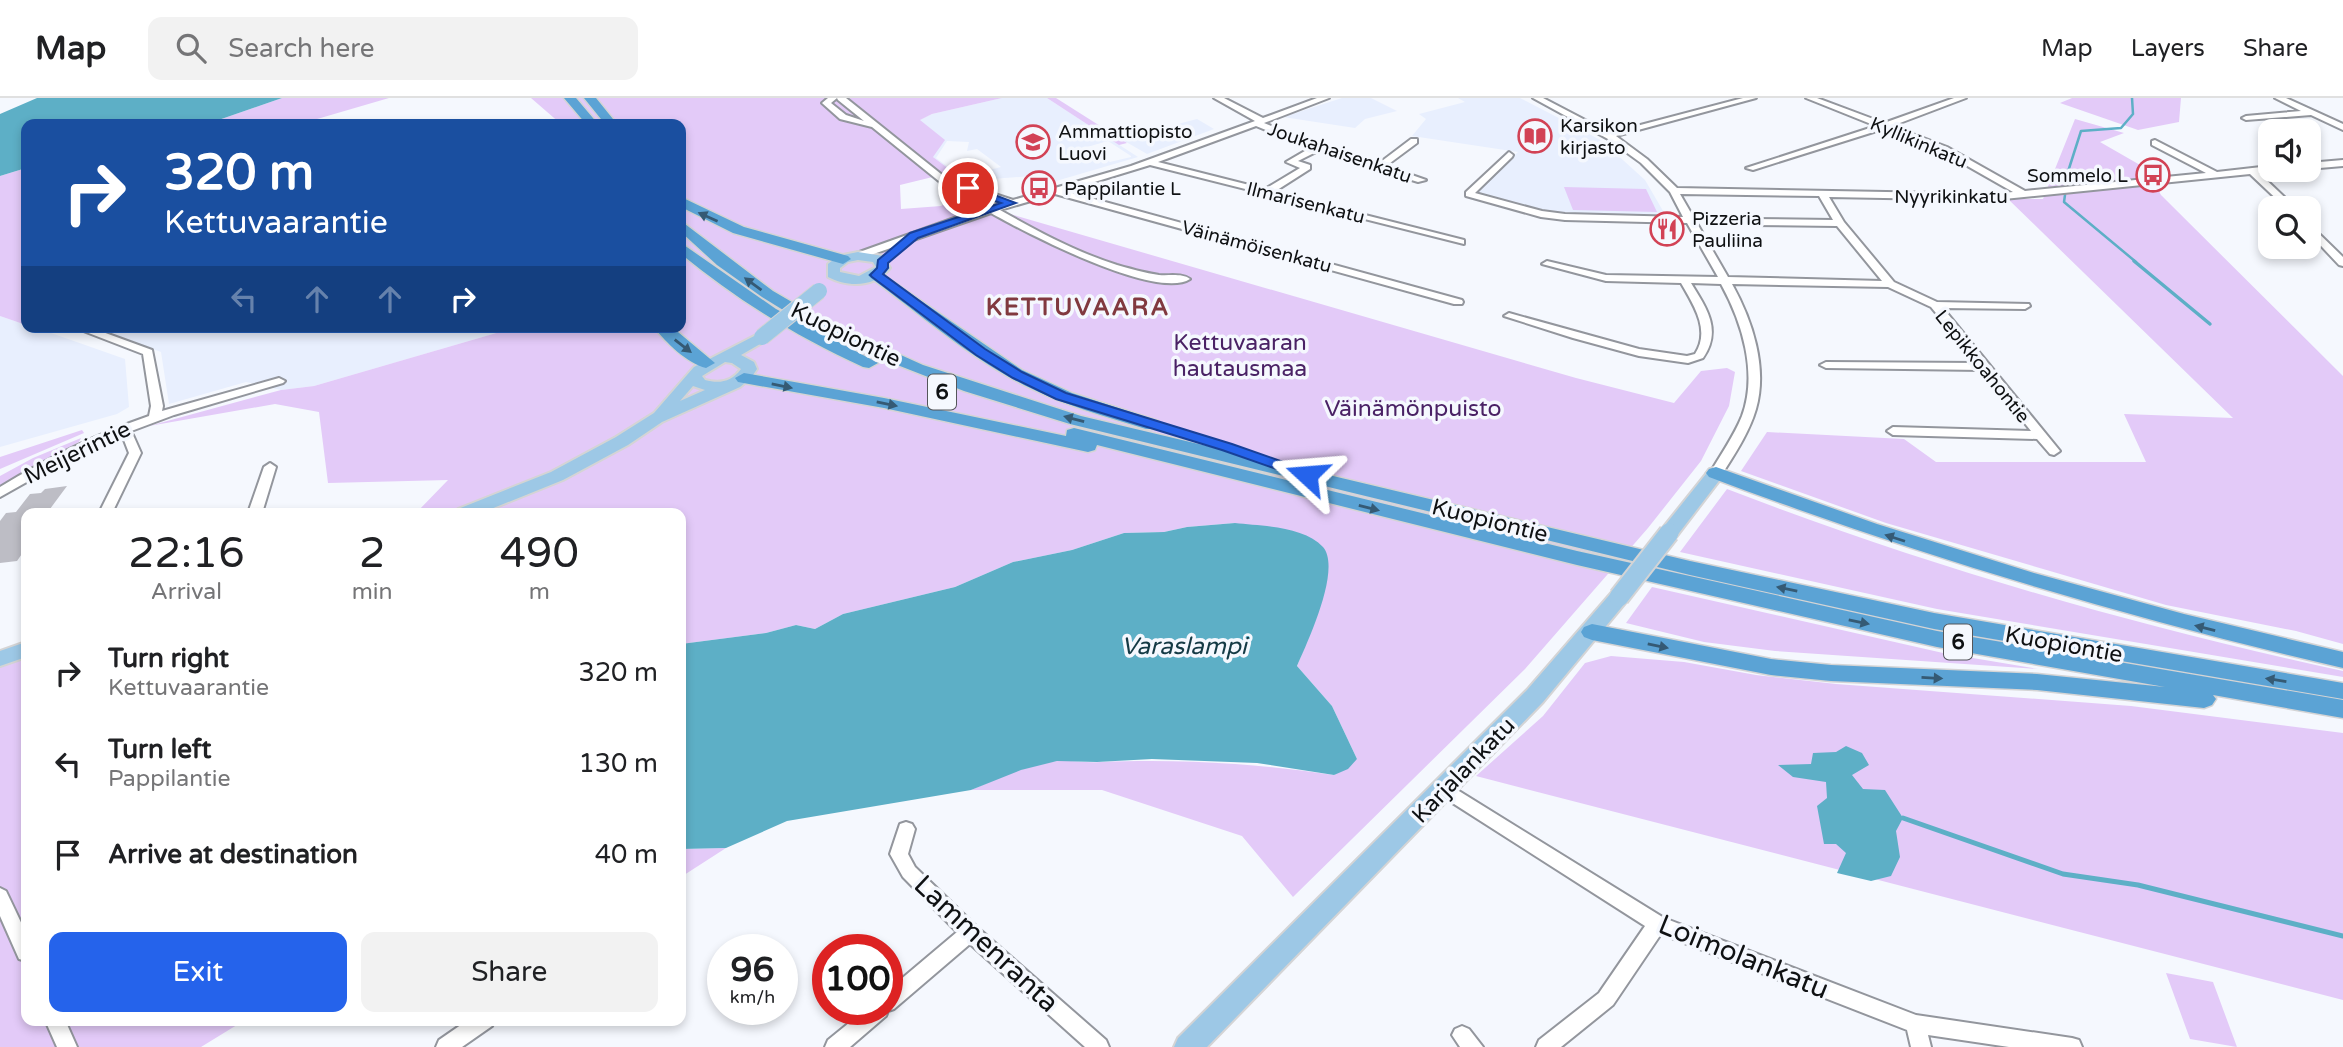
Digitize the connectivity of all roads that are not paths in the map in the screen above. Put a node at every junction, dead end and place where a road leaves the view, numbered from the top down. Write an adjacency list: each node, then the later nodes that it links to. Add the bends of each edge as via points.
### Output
1 (570, 98): 14 (highway)
2 (590, 98): 15 (highway)
3 (833, 98): 18 (street, via 826,103 843,117)
4 (841, 98): 18 (street)
5 (1218, 98): 16 (street, Joukahaisenkatu)
6 (1325, 98): 16 (street)
7 (1537, 98): 20 (street)
8 (1752, 98): 20 (street)
9 (1810, 98): 17 (street, Kyllikinkatu)
10 (1962, 98): 17 (street)
11 (2279, 98): 12 (street)
12 (2312, 113): 13 (street); 19 (street)
13 (2246, 118)
14 (589, 119)
15 (607, 119)
16 (1259, 122): 23 (street, Joukahaisenkatu); 25 (street)
17 (1884, 126): 29 (street); 38 (street, Kyllikinkatu, via 1956,154)
18 (877, 127): 40 (street, via 943,180)
19 (2343, 127)
20 (1611, 135): 35 (street)
21 (1414, 141): 28 (street)
22 (2155, 143): 32 (street)
23 (1317, 148): 28 (street, Joukahaisenkatu); 36 (street, via 1290,162 1307,167)
24 (1509, 155): 43 (street, via 1469,194 1565,217)
25 (1150, 162): 34 (street); 36 (street, Ilmarisenkatu)
26 (2343, 163): 27 (street)
27 (2321, 165)
28 (1379, 167): 33 (street, Joukahaisenkatu)
29 (1751, 168)
30 (2258, 170): 31 (street, Nyyrikinkatu)
31 (2252, 171): 32 (street, Nyyrikinkatu); 39 (street)
32 (2216, 174): 38 (street, Nyyrikinkatu)
33 (1421, 180)
34 (1057, 191): 40 (street); 62 (street, Väinämöisenkatu)
35 (1674, 191): 37 (street, Nyyrikinkatu); 43 (street)
36 (1268, 192): 49 (street, Ilmarisenkatu)
37 (1824, 195): 38 (street, Nyyrikinkatu); 45 (street, Lepikkoahontie)
38 (2025, 195)
39 (2278, 196)
40 (1011, 203): 42 (street)
41 (686, 204): 51 (highway, one-way to 41, via 740,231)
42 (991, 209): 47 (street); 56 (street, via 1091,260 1166,281)
43 (1688, 220): 59 (street)
44 (1751, 222): 45 (street)
45 (1840, 223): 60 (street, Lepikkoahontie)
46 (686, 229): 83 (highway, Kuopiontie / 6, one-way to 46, via 1076,420 901,361 762,291)
47 (914, 235): 51 (street); 54 (street)
48 (2321, 240): 52 (street)
49 (1461, 242)
50 (686, 251): 82 (highway, Kuopiontie / 6, via 757,305 886,371 1022,419)
51 (850, 258): 54 (main road, via 872,257); 55 (main road, via 833,267)
52 (2343, 263)
53 (1547, 264): 58 (street, via 1606,278)
54 (879, 268): 57 (main road); 83 (highway, via 981,352 1017,375 1061,396)
55 (833, 274): 57 (main road); 61 (main road)
56 (1185, 279)
57 (849, 280): 61 (main road)
58 (1685, 281): 59 (street); 65 (street, via 1708,331 1694,358 1663,359)
59 (1725, 282): 60 (street); 81 (street, via 1741,310 1752,348 1753,398)
60 (1890, 284): 63 (street, Lepikkoahontie)
61 (819, 291): 68 (main road, bridge)
62 (1458, 302)
63 (1935, 306): 64 (street); 71 (street, Lepikkoahontie)
64 (2025, 306)
65 (1509, 316)
66 (95, 333): 74 (street, via 148,352)
67 (668, 333): 70 (highway, one-way to 70)
68 (760, 338): 70 (main road); 72 (main road)
69 (1826, 365): 71 (street)
70 (708, 366): 72 (main road); 72 (main road, via 695,380 704,386); 75 (main road)
71 (1984, 367): 78 (street, Lepikkoahontie)
72 (738, 375): 75 (main road); 82 (highway, one-way to 82)
73 (279, 381): 74 (street, Meijerintie)
74 (155, 416): 77 (street, Meijerintie)
75 (656, 418): 87 (main road, via 557,476)
76 (1893, 431): 78 (street)
77 (114, 432): 84 (street, Meijerintie, via 57,458); 85 (street, via 130,438 135,453)
78 (2038, 435): 79 (street, Lepikkoahontie)
79 (2054, 451)
80 (270, 467): 86 (street)
81 (1716, 473): 88 (main road, Karjalankatu, bridge); 93 (highway, one-way to 81, via 1997,570)
82 (1231, 474): 95 (highway, Kuopiontie / 6, one-way to 95, via 1937,639)
83 (1307, 475): 94 (highway, Kuopiontie / 6, one-way to 83, via 1920,618 1690,568)
84 (0, 493)
85 (108, 508)
86 (257, 508)
87 (477, 508)
88 (1591, 632): 96 (highway, one-way to 96, via 1771,667 2037,682); 97 (main road, Karjalankatu)
89 (21, 648): 91 (main road)
90 (21, 649): 92 (main road)
91 (0, 652)
92 (0, 659)
93 (2343, 660)
94 (2343, 691)
95 (2343, 709)
96 (2343, 715)
97 (1446, 790): 100 (street, Loimolankatu); 112 (main road, Karjalankatu)
98 (906, 829): 101 (street, Lammenranta, via 899,854 902,863)
99 (0, 896): 102 (street)
100 (1657, 924): 104 (street, Loimolankatu); 113 (street, via 1606,999)
101 (970, 933): 103 (street); 111 (street, Lammenranta)
102 (21, 942)
103 (903, 990)
104 (1916, 1024): 114 (street); 115 (street, Loimolankatu)
105 (861, 1025): 110 (street)
106 (58, 1026): 108 (street)
107 (476, 1026): 109 (street)
108 (67, 1047)
109 (446, 1047)
110 (835, 1047)
111 (1099, 1047)
112 (1188, 1047)
113 (1546, 1047)
114 (1921, 1047)
115 (2072, 1047)

